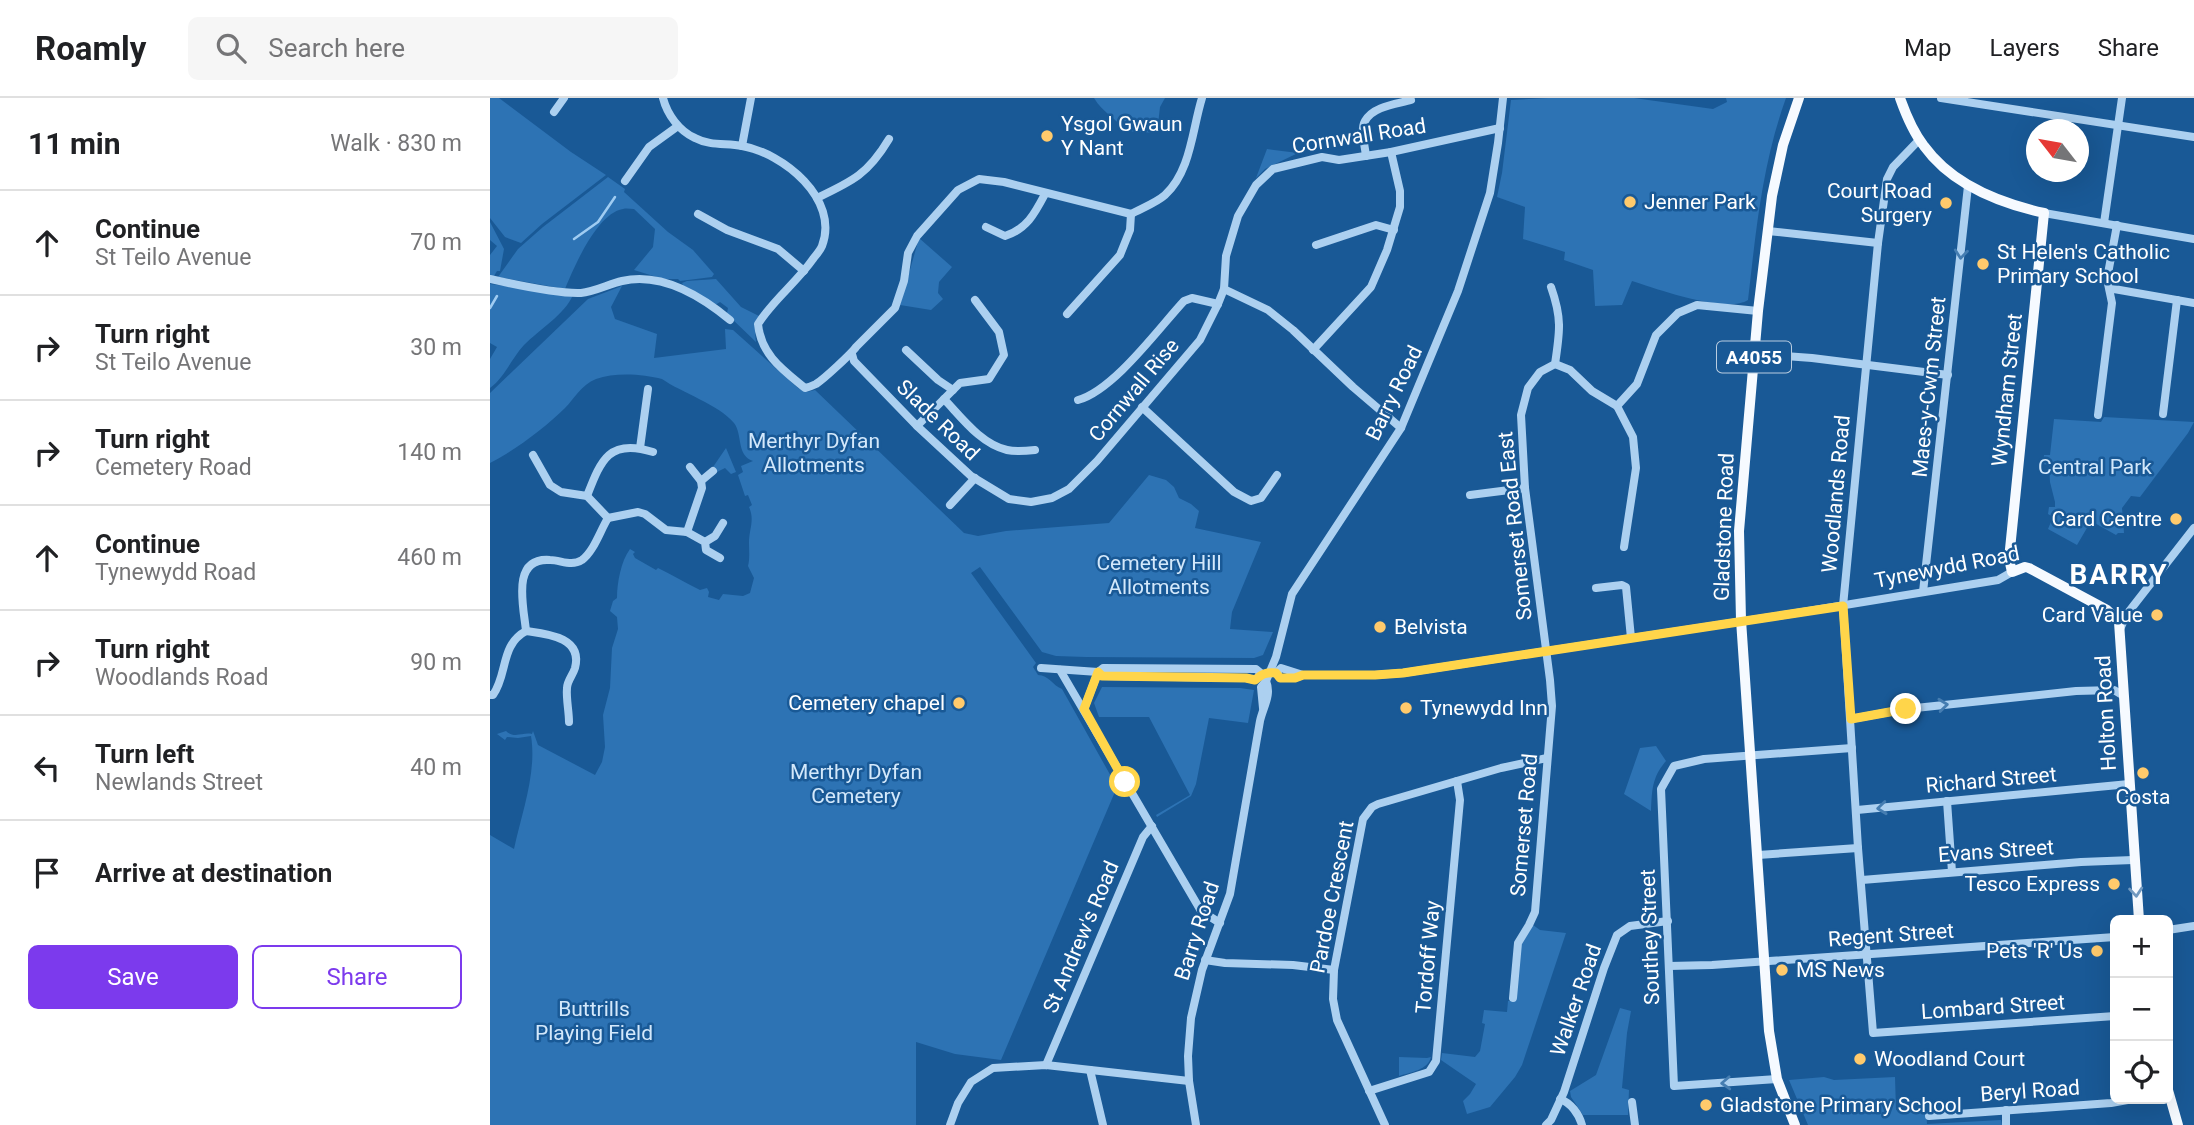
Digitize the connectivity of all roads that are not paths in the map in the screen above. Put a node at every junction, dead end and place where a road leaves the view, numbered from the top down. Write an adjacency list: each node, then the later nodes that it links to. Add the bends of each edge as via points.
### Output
1 (564, 98): 11 (street)
2 (663, 98): 12 (street)
3 (751, 98): 18 (street)
4 (1202, 98): 27 (street, via 1174,186)
5 (1503, 98): 14 (street, Barry Road)
6 (1799, 98): 32 (main road, Gladstone Road / A4055, via 1779,161)
7 (1900, 98): 17 (main road)
8 (1941, 98): 13 (street)
9 (2122, 98): 13 (street)
10 (1411, 100): 20 (street, via 1374,112 1365,121)
11 (554, 112)
12 (678, 126): 18 (street, via 707,143); 21 (street, via 649,147)
13 (2118, 126): 15 (street); 28 (street)
14 (1500, 128): 19 (street, Cornwall Road); 64 (street, Barry Road, via 1490,193 1467,267)
15 (2194, 137)
16 (889, 139): 24 (street, via 870,167)
17 (1919, 140): 22 (main road); 34 (street, Woodlands Road, via 1887,179)
18 (742, 146): 24 (street, via 783,163 808,183)
19 (1391, 152): 20 (street, Cornwall Road); 31 (street, via 1401,191)
20 (1366, 156): 39 (street, Cornwall Road, via 1322,158 1273,169 1238,216 1226,256)
21 (625, 181)
22 (1968, 186): 25 (main road); 54 (street, Maes-y-Cwm Street, one-way to 54)
23 (1045, 194): 27 (street); 30 (street, via 1033,218 1017,232 1005,236); 50 (street, via 979,179 958,190 916,236 895,308)
24 (817, 198): 36 (street, via 823,213 822,247)
25 (2044, 213): 28 (street); 86 (main road, Wyndham Street, via 2009,541)
26 (698, 214): 36 (street, via 778,249)
27 (1131, 214): 46 (street, via 1120,255)
28 (2104, 223): 29 (street)
29 (2117, 225): 33 (street); 40 (street, via 2107,279)
30 (986, 227)
31 (1394, 230): 35 (street, via 1376,225); 49 (street, via 1371,287)
32 (1768, 231): 34 (street); 45 (main road, Gladstone Road / A4055)
33 (2194, 239)
34 (1878, 243): 53 (street, Woodlands Road)
35 (1316, 244)
36 (804, 271): 50 (street, via 758,324 770,358 805,388)
37 (490, 279): 47 (street, via 581,293 637,278 658,281 677,286)
38 (1551, 287): 52 (street, via 1561,325)
39 (1224, 289): 44 (street, Cornwall Rise); 49 (street, via 1268,310)
40 (2110, 291): 42 (street); 62 (street)
41 (975, 300): 56 (street, via 999,332 1004,355 989,379 960,383)
42 (2176, 300): 43 (street); 61 (street)
43 (2194, 303)
44 (1219, 304): 58 (street, via 1184,300 1119,373 1091,396); 60 (street, Cornwall Rise, via 1200,340)
45 (1758, 311): 51 (main road, Gladstone Road / A4055); 59 (street, via 1697,305 1678,313 1656,335 1637,384)
46 (1067, 314)
47 (730, 320)
48 (906, 350): 56 (street)
49 (1313, 350): 64 (street)
50 (852, 354): 63 (street, Slade Road)
51 (1755, 354): 53 (street); 90 (main road, Gladstone Road / A4055, via 1739,531)
52 (1555, 364): 59 (street); 74 (street, Somerset Road East, via 1540,372 1528,388 1521,415)
53 (1866, 365): 54 (street); 89 (street, Woodlands Road)
54 (1948, 375): 88 (street, Maes-y-Cwm Street)
55 (648, 389): 65 (street)
56 (953, 390): 57 (street)
57 (944, 399): 63 (street); 66 (street, via 993,445 1010,451)
58 (1078, 400)
59 (1617, 406): 84 (street, via 1633,437 1636,468)
60 (1142, 407): 71 (street, via 1234,492 1251,501 1261,498); 77 (street, Cornwall Rise, via 1097,461 1069,489)
61 (2163, 414)
62 (2098, 415)
63 (917, 426): 72 (street, Slade Road)
64 (1401, 428): 98 (street, Barry Road, via 1295,587)
65 (640, 448): 67 (street); 76 (street, via 624,447 610,453)
66 (1035, 450)
67 (653, 452)
68 (533, 455): 76 (street, via 550,485 561,492)
69 (690, 467): 73 (street)
70 (713, 471): 73 (street)
71 (1277, 475)
72 (975, 478): 77 (street, Slade Road, via 1009,499 1031,502); 78 (street)
73 (701, 481): 82 (street)
74 (1525, 488): 75 (street); 94 (street, Somerset Road East)
75 (1470, 495)
76 (587, 496): 79 (street)
77 (1052, 498)
78 (950, 505)
79 (608, 518): 82 (street, via 638,512 666,530); 92 (street, via 584,558 569,564 543,560 529,567 522,582)
80 (723, 523): 83 (street)
81 (2194, 528): 91 (street, Holton Road)
82 (687, 532): 83 (street)
83 (705, 542): 85 (street, via 706,550)
84 (1624, 547)
85 (720, 558)
86 (2012, 572): 88 (street, Tynewydd Road, via 1998,580); 91 (main road, Tynewydd Road, via 2029,568 2107,610)
87 (1596, 589): 93 (street, via 1626,587)
88 (1923, 592): 89 (street, Tynewydd Road)
89 (1843, 606): 90 (street, Tynewydd Road); 102 (street, Woodlands Road)
90 (1741, 620): 93 (street, Tynewydd Road); 105 (main road, Gladstone Road / A4055)
91 (2120, 629): 100 (main road, Holton Road)
92 (526, 631): 99 (street, via 508,647 500,686); 103 (street, via 553,635 568,642 575,653 576,667 566,687)
93 (1631, 638): 94 (street, Tynewydd Road)
94 (1546, 651): 98 (street, Tynewydd Road, via 1387,675); 106 (street, Somerset Road, via 1552,706)
95 (1041, 668): 96 (street, Tynewydd Road)
96 (1060, 670): 97 (street, Tynewydd Road); 101 (street)
97 (1098, 672): 98 (street, Tynewydd Road, via 1102,676 1255,680); 101 (street)
98 (1268, 675): 119 (street, Barry Road, via 1260,692 1263,708 1230,894)
99 (490, 695)
100 (2124, 696): 102 (street, one-way to 100, via 2076,691 2114,690); 108 (main road, Holton Road)
101 (1084, 709): 111 (street)
102 (1851, 719): 104 (street, Woodlands Road)
103 (569, 722)
104 (1852, 748): 105 (street); 110 (street, Woodlands Road)
105 (1751, 755): 113 (main road, Gladstone Road / A4055); 118 (street, Southey Street, via 1674,766 1661,789)
106 (1548, 758): 107 (street, Pardoe Crescent); 128 (street, Somerset Road, via 1535,912 1518,943)
107 (1457, 781): 127 (street, Pardoe Crescent, via 1378,804 1367,812); 135 (street, Tordoff Way, via 1460,800 1436,1061 1429,1072)
108 (2129, 784): 109 (street, Richard Street); 114 (main road, Holton Road)
109 (1947, 801): 110 (street, Richard Street, one-way to 110); 115 (street)
110 (1857, 810): 112 (street, Woodlands Road)
111 (1152, 826): 119 (street, via 1201,911); 131 (street, St Andrew's Road, via 1143,837)
112 (1858, 848): 113 (street); 116 (street, Woodlands Road)
113 (1758, 855): 125 (main road, Gladstone Road / A4055)
114 (2133, 860): 115 (street, Evans Street); 117 (main road, Holton Road, one-way to 117)
115 (1952, 872): 116 (street, Evans Street)
116 (1862, 880): 123 (street, Woodlands Road)
117 (2138, 915)
118 (1668, 920): 126 (street, Southey Street); 136 (street, Walker Road, via 1630,926 1617,934)
119 (1220, 923): 124 (street, Barry Road)
120 (2194, 926): 121 (street)
121 (2173, 929)
122 (2110, 937): 123 (street, Regent Street)
123 (1867, 955): 125 (street, Regent Street); 130 (street, Woodlands Road)
124 (1205, 960): 127 (street); 134 (street, Barry Road, via 1191,1018)
125 (1764, 961): 126 (street, Regent Street); 133 (main road, Gladstone Road / A4055)
126 (1669, 966): 133 (street, Southey Street, one-way to 126, via 1674,1086)
127 (1334, 970): 135 (street, Pardoe Crescent, via 1337,1020)
128 (1513, 998)
129 (2110, 1016): 130 (street, Lombard Street)
130 (1873, 1032)
131 (1046, 1065): 132 (street); 143 (street, via 993,1068 971,1082)
132 (1090, 1070): 134 (street); 144 (street)
133 (1777, 1079): 149 (main road, Gladstone Road / A4055)
134 (1189, 1081): 145 (street, Barry Road)
135 (1369, 1091): 142 (street, Pardoe Crescent)
136 (1560, 1099): 146 (street, Walker Road); 147 (street)
137 (1632, 1102): 148 (street)
138 (2110, 1102): 140 (street, Beryl Road)
139 (2172, 1104): 151 (main road)
140 (2006, 1110): 141 (street, Beryl Road); 150 (street)
141 (1929, 1115)
142 (1381, 1124)
143 (950, 1125)
144 (1103, 1125)
145 (1196, 1125)
146 (1546, 1125)
147 (1582, 1125)
148 (1635, 1125)
149 (1795, 1125)
150 (2006, 1125)
151 (2178, 1125)

